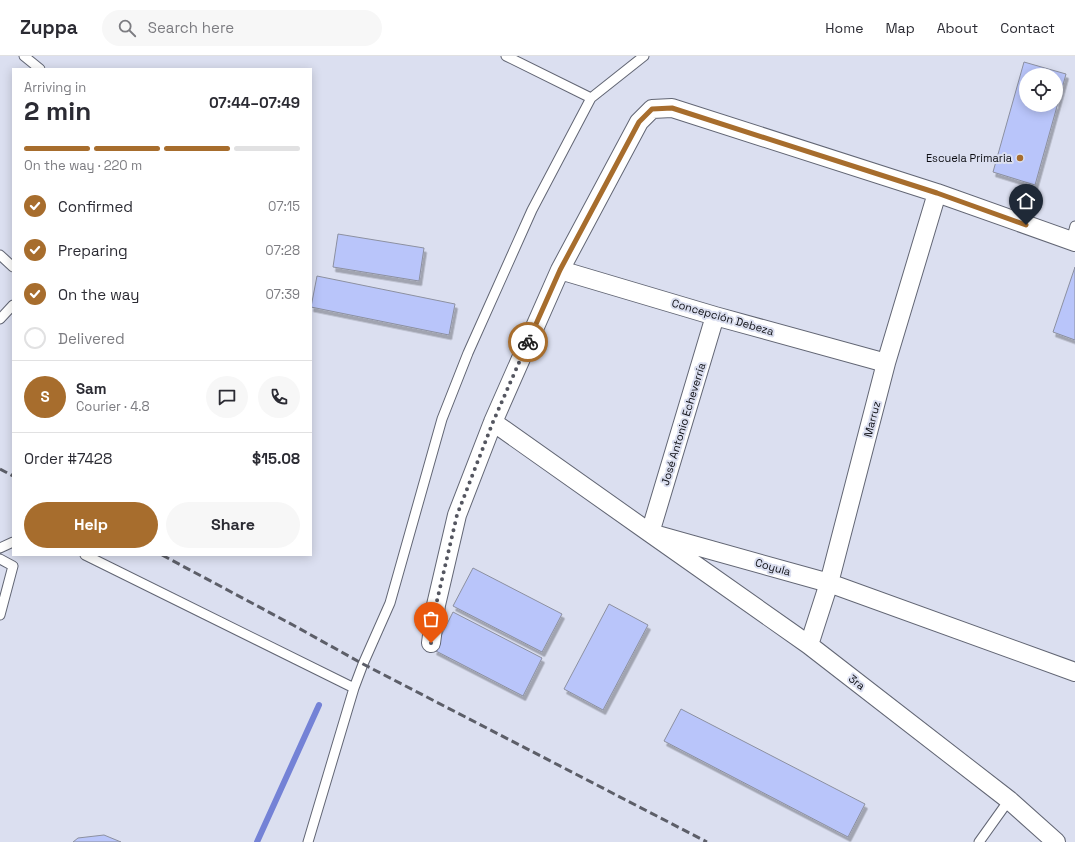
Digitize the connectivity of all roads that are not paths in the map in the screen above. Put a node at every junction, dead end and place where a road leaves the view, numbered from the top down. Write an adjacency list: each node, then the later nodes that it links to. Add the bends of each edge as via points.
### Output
1 (24, 56): 4 (lane)
2 (506, 56): 5 (lane)
3 (644, 56): 5 (lane)
4 (39, 68)
5 (591, 98): 26 (lane, via 532,210 468,353 442,419 390,603)
6 (937, 193): 7 (street); 10 (street, via 672,108 652,109 639,122); 14 (street, Marruz)
7 (1074, 236)
8 (0, 255): 9 (lane)
9 (12, 266)
10 (560, 270): 12 (street, Concepción Debeza); 15 (street)
11 (12, 306): 13 (lane)
12 (716, 316): 14 (street, Concepción Debeza); 16 (street, José Antonio Echeverría)
13 (0, 319)
14 (886, 363): 21 (street, Marruz)
15 (493, 422): 16 (street, Coyula); 23 (street, via 457,515 436,605)
16 (650, 533): 21 (street, Coyula); 24 (street, 3ra)
17 (12, 542): 18 (lane)
18 (0, 548)
19 (87, 556): 26 (lane)
20 (0, 559): 22 (lane, via 13,566)
21 (829, 583): 24 (street, Marruz); 25 (street, Coyula)
22 (0, 615)
23 (431, 643)
24 (809, 645): 27 (street, 3ra)
25 (1075, 672)
26 (354, 688): 28 (lane)
27 (1009, 800): 29 (lane); 30 (street, 3ra)
28 (308, 842)
29 (979, 842)
30 (1056, 842)

